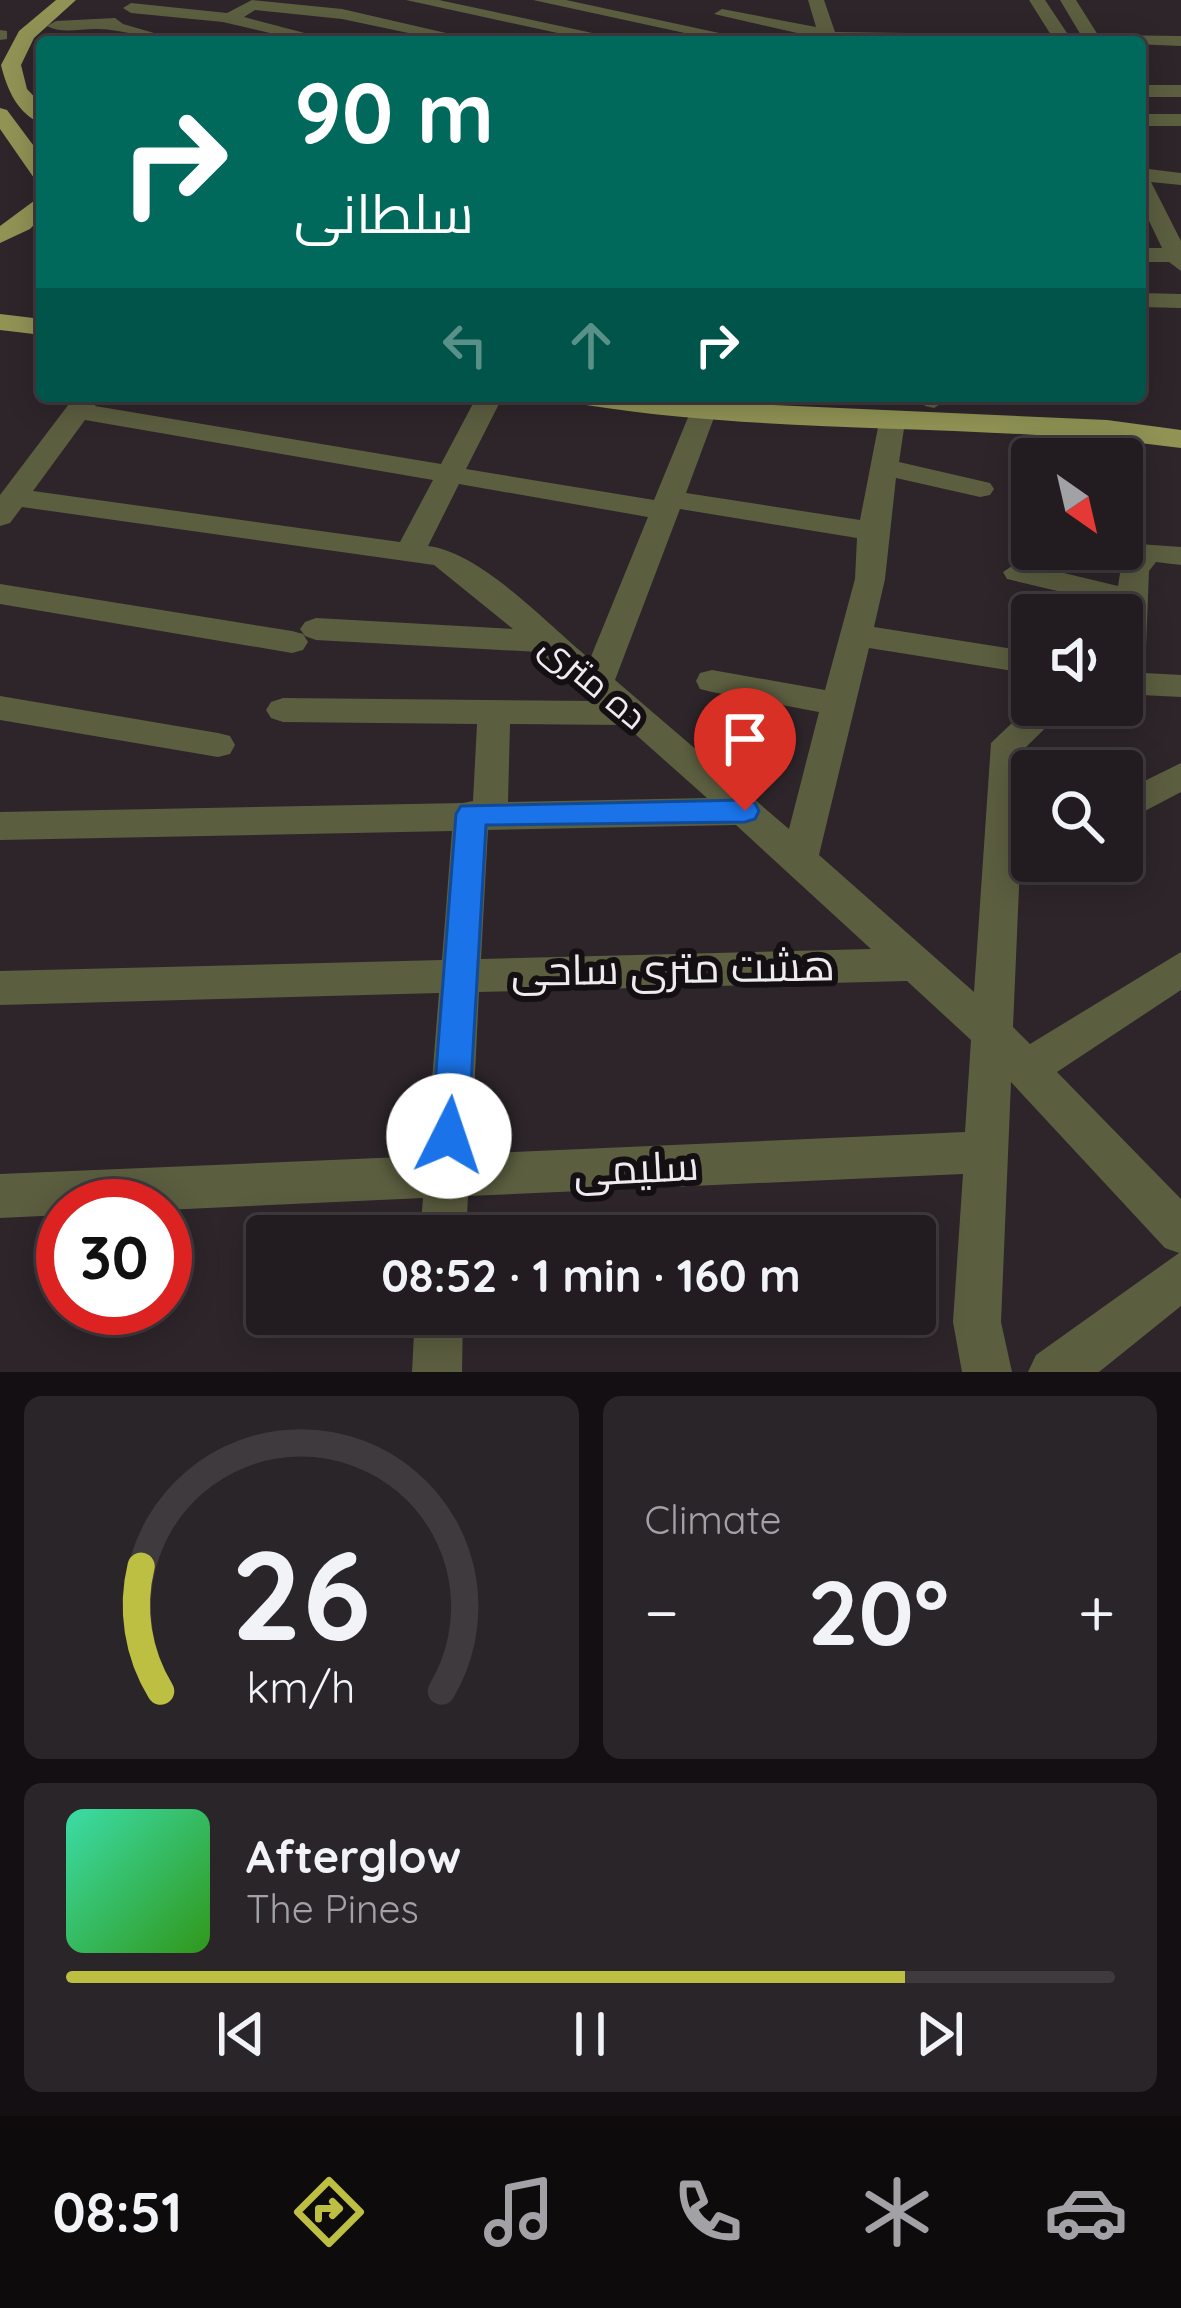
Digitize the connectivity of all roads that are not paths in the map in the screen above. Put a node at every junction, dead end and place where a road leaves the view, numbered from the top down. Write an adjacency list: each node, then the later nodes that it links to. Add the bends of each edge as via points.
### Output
1 (46, 0): 22 (main road)
2 (67, 0): 20 (main road)
3 (366, 0): 13 (street)
4 (414, 0): 10 (street)
5 (538, 0): 14 (street); 16 (street)
6 (645, 0): 14 (street)
7 (816, 0): 21 (street)
8 (1037, 0): 32 (street)
9 (1068, 0): 33 (street)
10 (440, 2): 16 (street); 18 (street)
11 (135, 4): 15 (street); 19 (street)
12 (692, 9): 21 (street)
13 (342, 14): 15 (street, via 252,4); 18 (street); 25 (street)
14 (623, 16): 30 (street); 31 (street)
15 (230, 18): 24 (street)
16 (506, 18): 28 (street); 29 (street)
17 (56, 26): 19 (street)
18 (400, 26): 26 (street); 27 (street)
19 (109, 30): 23 (street)
20 (26, 35): 22 (main road); 38 (main road, via 10,72)
21 (827, 35): 32 (street)
22 (0, 36)
23 (142, 36)
24 (287, 36)
25 (302, 36)
26 (382, 36)
27 (444, 36)
28 (480, 36)
29 (581, 36)
30 (597, 36)
31 (722, 36)
32 (1060, 36)
33 (1091, 36)
34 (1146, 40): 35 (street)
35 (1181, 40)
36 (1146, 91): 37 (street)
37 (1181, 91)
38 (36, 111)
39 (0, 113): 42 (main road)
40 (1146, 120): 41 (street)
41 (1181, 120)
42 (36, 164)
43 (1181, 179): 44 (street)
44 (1146, 187)
45 (1146, 192): 47 (street)
46 (36, 209): 48 (main road)
47 (1172, 229): 51 (street)
48 (0, 236)
49 (36, 241): 52 (main road)
50 (1146, 256): 51 (street)
51 (1179, 260)
52 (0, 262)
53 (0, 298): 54 (main road)
54 (36, 301)
55 (1146, 301): 56 (street)
56 (1181, 301)
57 (0, 322): 58 (main road)
58 (36, 328)
59 (36, 330): 60 (main road)
60 (0, 333)
61 (487, 402): 70 (street)
62 (639, 402): 65 (main road)
63 (1020, 402): 66 (main road)
64 (84, 404): 70 (street); 73 (street)
65 (702, 415): 67 (main road); 72 (street)
66 (1181, 417)
67 (892, 422): 68 (main road, via 1080,427); 69 (street)
68 (1181, 439)
69 (885, 467): 71 (street); 74 (street)
70 (453, 473): 72 (street); 75 (street)
71 (980, 489)
72 (669, 505): 74 (street); 85 (street)
73 (7, 507): 75 (street, ده متری)
74 (872, 531): 81 (street)
75 (412, 548): 82 (street, ده متری, via 442,557)
76 (1181, 556): 77 (street)
77 (1143, 557)
78 (1018, 572): 80 (street)
79 (0, 594): 82 (street, via 304,635)
80 (1111, 594)
81 (856, 635): 83 (street); 88 (street)
82 (549, 642): 85 (street, ده متری)
83 (1011, 660)
84 (712, 681): 88 (street)
85 (597, 683): 92 (street, ده متری)
86 (1143, 684): 87 (street)
87 (1180, 686)
88 (838, 704): 100 (street)
89 (0, 708): 94 (street)
90 (283, 710): 91 (street)
91 (494, 712): 92 (street); 98 (street)
92 (632, 713): 97 (street, ده متری)
93 (1028, 726): 102 (street, via 1008,743)
94 (218, 745)
95 (1181, 776): 96 (street)
96 (1143, 797)
97 (745, 811): 98 (street); 100 (street, ده متری)
98 (481, 815): 99 (street); 105 (street)
99 (0, 826)
100 (799, 860): 103 (street, ده متری)
101 (1011, 873): 102 (street)
102 (998, 880): 107 (street)
103 (914, 964): 105 (street, هشت متری ساحی); 107 (street, ده متری)
104 (1181, 968): 108 (street)
105 (460, 973): 106 (street, هشت متری ساحی); 110 (street)
106 (0, 988)
107 (991, 1033): 108 (street, ده متری); 109 (street)
108 (1026, 1069): 113 (street, ده متری)
109 (985, 1152): 110 (street, سلیمی); 117 (street, via 977,1322)
110 (447, 1177): 111 (street, سلیمی); 112 (street)
111 (0, 1196)
112 (444, 1215)
113 (1181, 1232)
114 (1181, 1276): 118 (street)
115 (438, 1335): 116 (street)
116 (437, 1372)
117 (987, 1372)
118 (1053, 1372)

